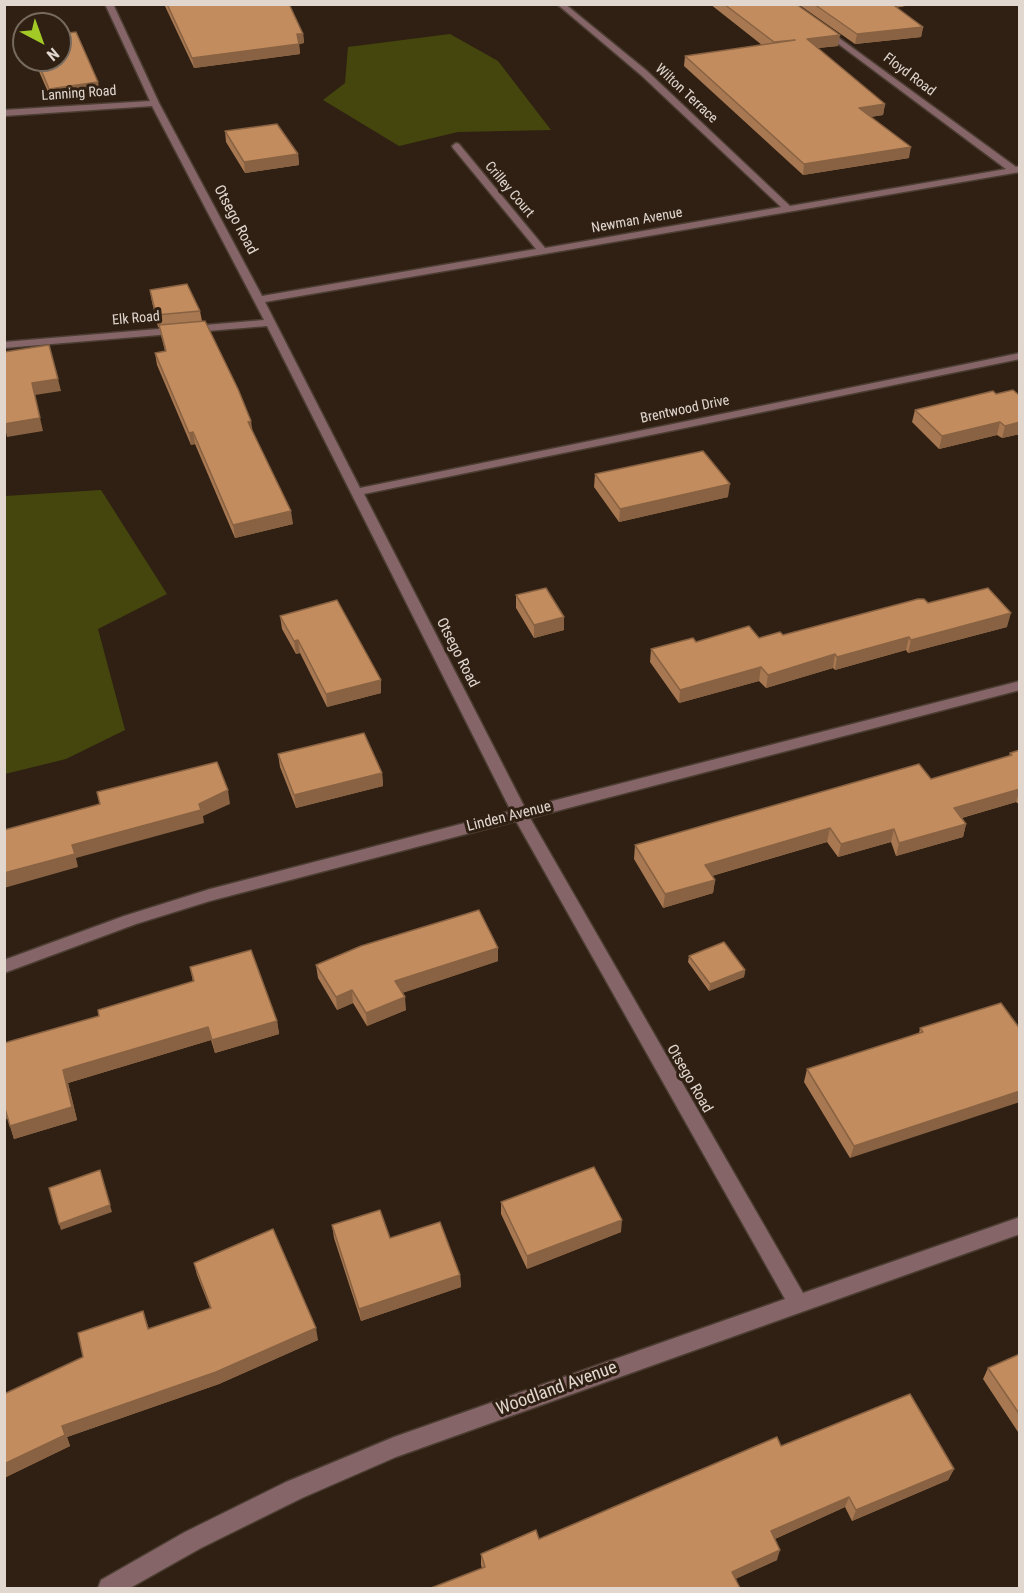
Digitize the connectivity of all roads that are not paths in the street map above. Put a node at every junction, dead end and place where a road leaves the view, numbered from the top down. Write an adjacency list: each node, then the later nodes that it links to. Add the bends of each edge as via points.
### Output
1 (109, 4): 4 (street, Otsego Road)
2 (560, 4): 8 (street, Wilton Terrace, via 644,73)
3 (814, 22): 7 (street, Floyd Road)
4 (156, 103): 5 (street, Lanning Road); 10 (street, Otsego Road)
5 (4, 113)
6 (456, 146): 9 (street, Crilley Court)
7 (1017, 170): 8 (street, Newman Avenue)
8 (788, 209): 9 (street, Newman Avenue)
9 (542, 250): 10 (street, Newman Avenue)
10 (259, 300): 11 (street, Otsego Road)
11 (270, 323): 12 (street, Elk Road); 14 (street, Otsego Road)
12 (4, 345)
13 (1020, 357): 14 (street, Brentwood Drive)
14 (357, 492): 16 (street, Otsego Road)
15 (1020, 685): 16 (street, Linden Avenue)
16 (521, 815): 17 (street, Linden Avenue, via 210,895 130,920); 19 (street, Otsego Road)
17 (4, 968)
18 (1020, 1225): 19 (street, Woodland Avenue)
19 (798, 1304): 20 (street, Woodland Avenue, via 394,1447 294,1490 193,1540)
20 (109, 1588)

